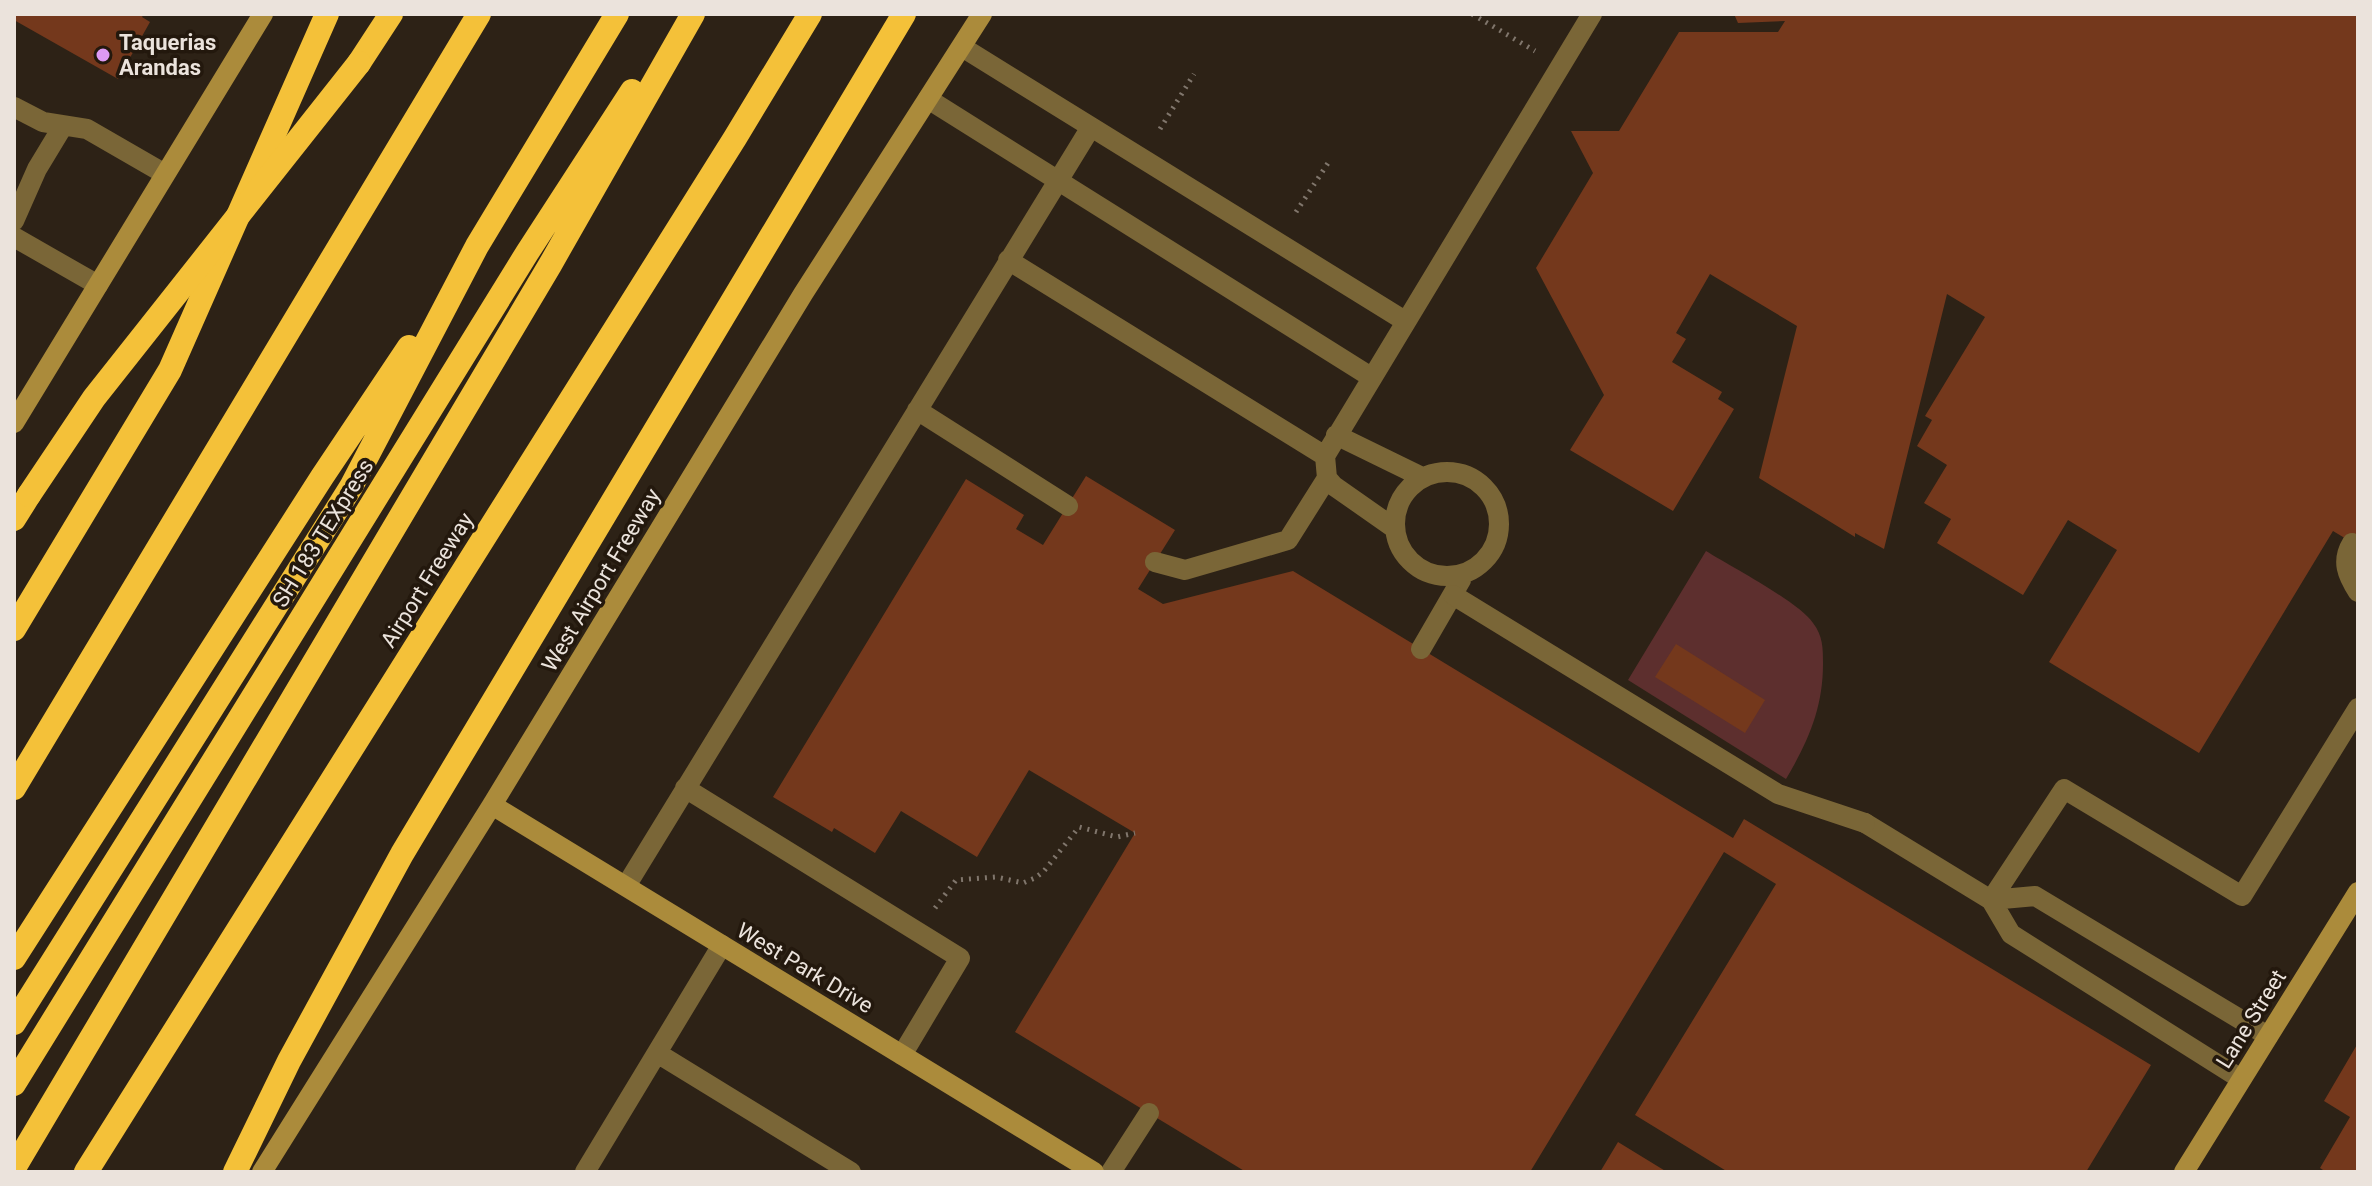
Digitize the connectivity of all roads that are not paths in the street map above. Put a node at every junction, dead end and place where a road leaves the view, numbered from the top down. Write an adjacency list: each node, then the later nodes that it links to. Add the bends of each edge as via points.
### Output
1 (263, 14): 17 (main road)
2 (327, 14): 40 (highway, via 170,370)
3 (391, 14): 33 (highway, bridge, via 359,63 94,398)
4 (479, 14): 43 (highway)
5 (617, 14): 21 (highway, SH 183 TEXpress)
6 (681, 14): 56 (highway, SH 183 TEXpress, via 527,253)
7 (693, 14): 58 (highway, via 550,265)
8 (810, 14): 59 (highway, Airport Freeway)
9 (904, 14): 60 (highway, via 402,854)
10 (982, 14): 12 (main road, West Airport Freeway)
11 (1592, 14): 24 (street)
12 (962, 47): 13 (main road, West Airport Freeway); 16 (street)
13 (928, 99): 18 (street); 45 (main road, West Airport Freeway)
14 (14, 107): 15 (street)
15 (63, 126): 17 (street, via 87,129); 19 (street)
16 (1091, 127): 18 (street); 24 (street)
17 (165, 174): 23 (main road)
18 (1057, 180): 22 (street); 25 (street)
19 (14, 221)
20 (14, 237): 23 (street)
21 (477, 246): 50 (highway); 51 (highway, SH 183 TEXpress, via 351,487)
22 (1008, 260): 26 (street); 29 (street)
23 (98, 285): 27 (main road)
24 (1405, 321): 25 (street)
25 (1371, 377): 28 (street)
26 (917, 410): 32 (street); 44 (street)
27 (15, 418)
28 (1336, 435): 29 (street); 30 (street)
29 (1325, 456): 31 (street)
30 (1422, 477): 34 (street, via 1400,500); 37 (street, via 1455,472 1485,488 1495,501 1498,535 1492,551)
31 (1327, 478): 34 (street); 36 (street, via 1288,540 1185,570)
32 (1068, 506)
33 (14, 519)
34 (1394, 528): 37 (street, via 1404,556 1414,566 1447,577)
35 (2352, 543): 38 (street, via 2345,554 2347,575)
36 (1155, 562)
37 (1465, 573): 39 (street)
38 (2358, 592)
39 (1453, 595): 41 (street); 48 (street, via 1778,794 1865,823)
40 (14, 629)
41 (1421, 649)
42 (2358, 708): 48 (street, via 2242,896 2064,789)
43 (14, 788)
44 (685, 788): 46 (street); 54 (street, via 960,958)
45 (492, 805): 46 (main road, West Park Drive); 61 (main road, West Airport Freeway)
46 (626, 886): 49 (main road, West Park Drive)
47 (2358, 892): 52 (main road, Lane Street)
48 (1991, 900): 52 (street, via 2035,896); 55 (street, via 2011,934)
49 (722, 945): 53 (street); 54 (main road, West Park Drive)
50 (14, 958)
51 (14, 1023)
52 (2268, 1036): 55 (main road, Lane Street)
53 (657, 1053): 62 (street); 63 (street)
54 (902, 1055): 64 (main road, West Park Drive)
55 (2241, 1079): 66 (main road, Lane Street)
56 (14, 1084)
57 (1149, 1113): 65 (street)
58 (14, 1168)
59 (86, 1172)
60 (235, 1172)
61 (262, 1172)
62 (585, 1172)
63 (851, 1172)
64 (1094, 1172)
65 (1111, 1172)
66 (2184, 1172)

